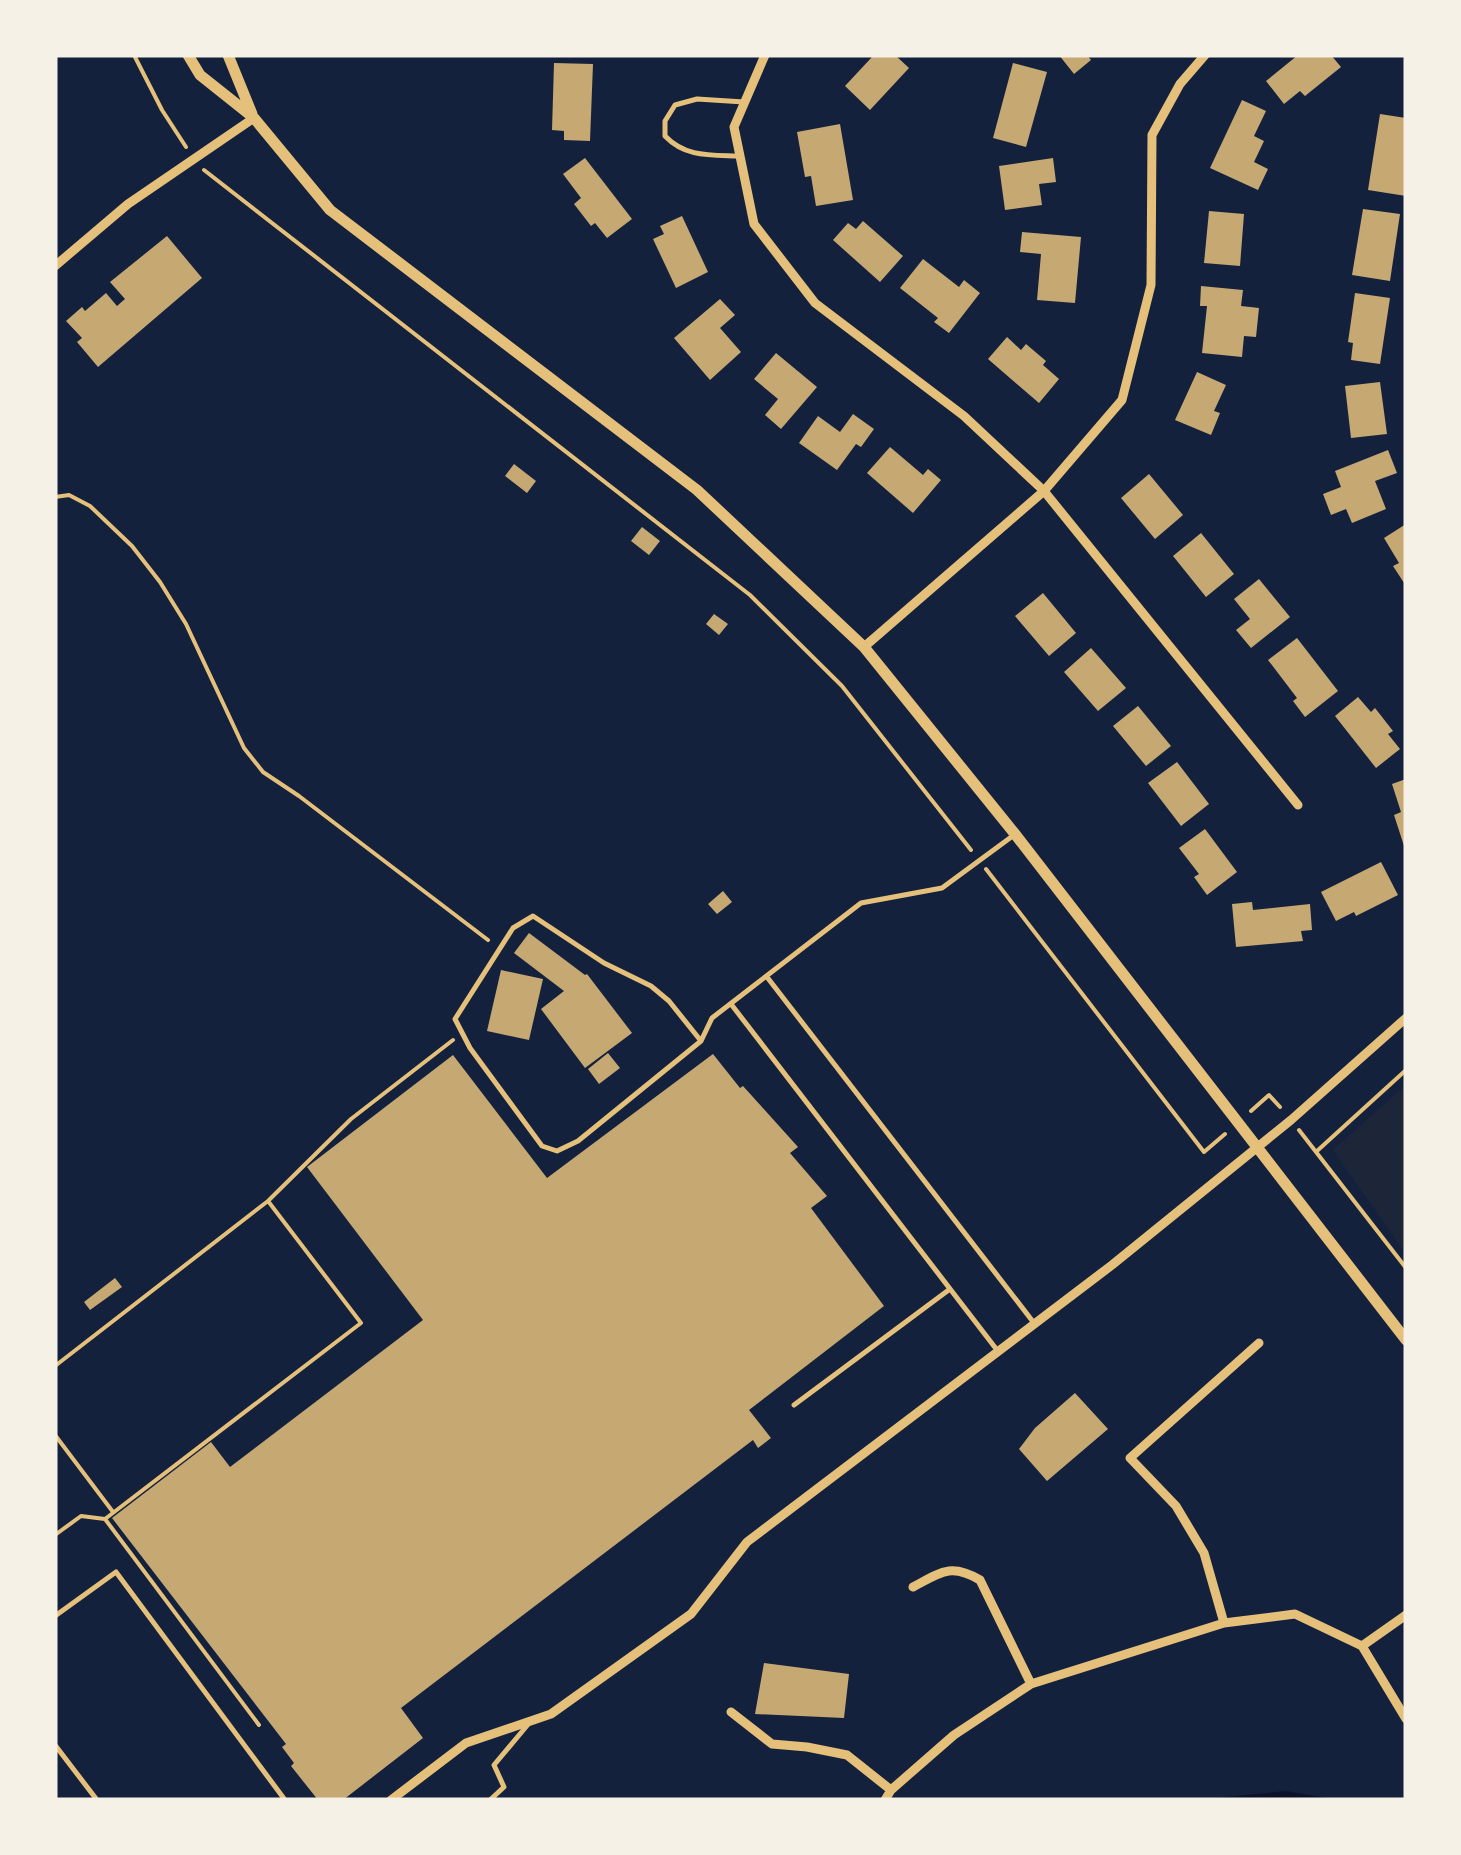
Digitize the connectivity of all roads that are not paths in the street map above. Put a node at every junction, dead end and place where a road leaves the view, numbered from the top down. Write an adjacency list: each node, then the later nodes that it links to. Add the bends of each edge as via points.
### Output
1 (188, 55): 6 (street, via 200,75)
2 (228, 55): 6 (street)
3 (765, 55): 5 (street)
4 (1205, 55): 9 (street, via 1152,135 1151,285 1122,400)
5 (744, 102): 7 (street, via 734,127); 7 (lane, via 698,99 676,106 665,121 665,136 675,147 695,155)
6 (254, 118): 8 (street, via 128,204); 10 (street, via 330,210 697,490)
7 (737, 156): 9 (street, via 754,224 815,302 964,416)
8 (55, 266)
9 (1044, 491): 10 (street); 11 (street)
10 (864, 646): 12 (street)
11 (1298, 806)
12 (1015, 834): 13 (lane, via 942,888 861,903); 17 (street)
13 (767, 976): 14 (lane); 19 (lane)
14 (731, 1004): 16 (lane, via 712,1018); 18 (lane)
15 (1406, 1018): 17 (street)
16 (701, 1041): 16 (lane, via 557,1151 542,1146 454,1020 513,928 533,916 604,964 651,986)
17 (1258, 1148): 19 (street); 20 (street)
18 (950, 1288): 22 (lane); 23 (lane)
19 (1034, 1323): 22 (street)
20 (1406, 1340)
21 (1259, 1343): 27 (street, via 1130,1458 1176,1506 1204,1553)
22 (998, 1351): 32 (street, via 747,1542 691,1614)
23 (794, 1405)
24 (912, 1586): 29 (street, via 944,1570 980,1580)
25 (1406, 1615): 28 (street)
26 (55, 1616): 36 (lane, via 116,1572)
27 (1224, 1623): 28 (street, via 1295,1614); 29 (street)
28 (1362, 1646): 31 (street)
29 (1031, 1684): 34 (street, via 954,1735)
30 (731, 1712): 34 (street, via 772,1744 847,1755)
31 (1406, 1719)
32 (532, 1720): 37 (street, via 466,1743); 38 (lane, via 494,1765 504,1786)
33 (55, 1744): 35 (lane)
34 (888, 1795)
35 (97, 1800)
36 (285, 1800)
37 (391, 1800)
38 (490, 1800)

